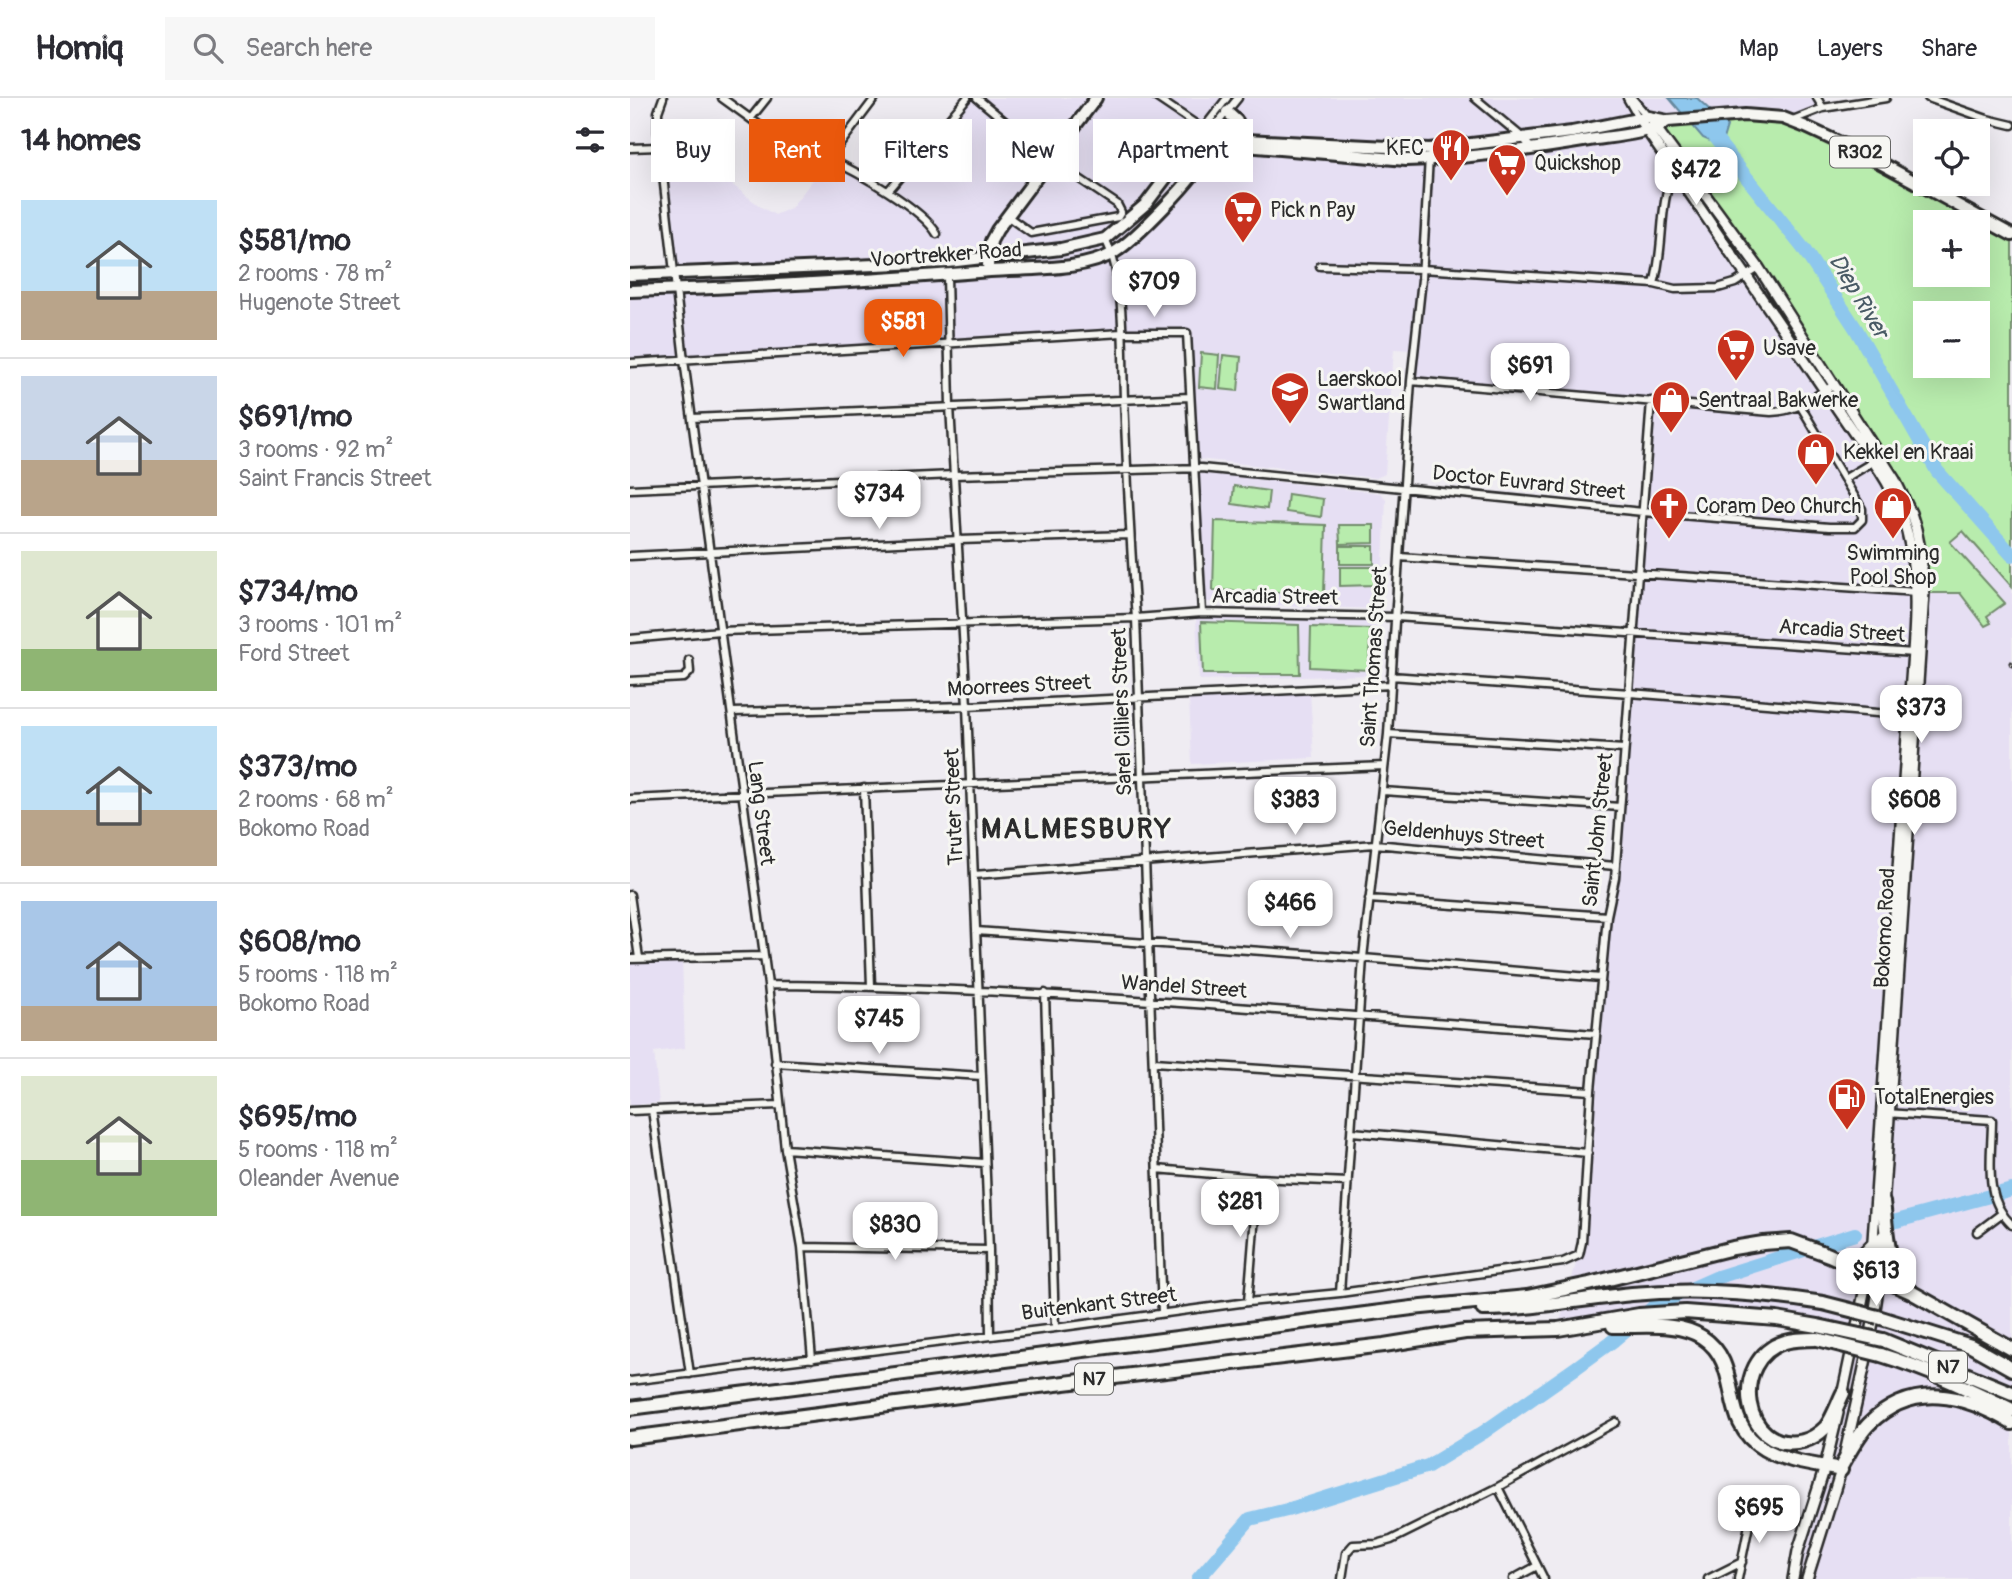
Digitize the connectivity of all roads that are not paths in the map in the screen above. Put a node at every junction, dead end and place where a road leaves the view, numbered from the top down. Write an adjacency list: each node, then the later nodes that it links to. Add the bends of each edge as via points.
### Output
1 (663, 98): 20 (street, Lang Street)
2 (722, 98): 18 (street)
3 (767, 98): 18 (street)
4 (875, 98): 32 (street)
5 (967, 98): 48 (street)
6 (977, 98): 21 (street)
7 (1096, 98): 27 (main road)
8 (1157, 98): 22 (street)
9 (1227, 98): 23 (street)
10 (1238, 98): 17 (street)
11 (1475, 98): 31 (street)
12 (1630, 98): 19 (street)
13 (1817, 98): 16 (street)
14 (1886, 98): 16 (street)
15 (1928, 98): 29 (street)
16 (1823, 108): 28 (street)
17 (1227, 112): 24 (street); 25 (main road)
18 (751, 118)
19 (1643, 118): 26 (main road, R302); 30 (main road); 31 (main road, R302)
20 (659, 119)
21 (1002, 119)
22 (1185, 119)
23 (1214, 119)
24 (1220, 119)
25 (1235, 119)
26 (1674, 120): 28 (main road, R302, via 1757,116); 30 (main road, R302)
27 (1079, 121)
28 (1790, 121): 51 (main road, R302)
29 (2012, 125)
30 (1652, 129): 38 (main road, R302); 41 (main road, Bokomo Road); 57 (main road, Bokomo Road)
31 (1522, 137): 38 (street); 39 (main road, R302)
32 (845, 138)
33 (1253, 140): 39 (main road, R302)
34 (651, 147): 36 (street)
35 (1253, 147): 37 (main road, R302)
36 (630, 148)
37 (1257, 148): 39 (main road, R302, via 1406,160); 47 (main road, via 1216,158)
38 (1532, 149): 39 (main road, R302)
39 (1429, 155): 58 (street, Saint Thomas Street)
40 (845, 168): 48 (street)
41 (1674, 168): 56 (street, via 1664,197); 63 (main road, Bokomo Road)
42 (1079, 178): 49 (street, via 1117,204 1118,217 1031,233)
43 (663, 182): 60 (street, Lang Street)
44 (1032, 182): 49 (main road)
45 (1165, 182): 52 (main road, Voortrekker Road)
46 (1186, 182): 47 (main road, Voortrekker Road)
47 (1182, 188): 53 (main road, Voortrekker Road)
48 (888, 191): 50 (street)
49 (1006, 216): 54 (main road, via 991,241)
50 (937, 234)
51 (2012, 234)
52 (1105, 239): 53 (street, Sarel Cilliers Street); 54 (main road, Voortrekker Road)
53 (1113, 253): 59 (main road, Voortrekker Road, via 1060,267); 68 (street, Sarel Cilliers Street)
54 (988, 258): 59 (main road); 60 (main road, Voortrekker Road)
55 (1320, 266): 58 (street)
56 (1658, 268): 64 (street); 65 (street)
57 (1759, 268): 63 (street); 73 (main road, Bokomo Road)
58 (1422, 269): 64 (street); 72 (street, Saint Thomas Street)
59 (989, 271): 62 (main road, Voortrekker Road)
60 (674, 272): 61 (main road, Voortrekker Road); 66 (street, Lang Street)
61 (630, 275)
62 (947, 276): 66 (main road, Voortrekker Road); 69 (street, Truter Street)
63 (1746, 276): 65 (street, via 1718,288); 74 (main road, Bokomo Road)
64 (1654, 284): 65 (street)
65 (1675, 289)
66 (675, 290): 67 (main road, Voortrekker Road); 70 (street, Lang Street)
67 (630, 291)
68 (1122, 333): 69 (street); 75 (street, via 1187,332); 76 (street, Sarel Cilliers Street)
69 (949, 343): 70 (street); 78 (street, Truter Street)
70 (684, 360): 71 (street); 80 (street, Lang Street)
71 (630, 363)
72 (1411, 381): 77 (street); 87 (street, Saint Thomas Street)
73 (1835, 384): 74 (street); 81 (main road, Bokomo Road)
74 (1825, 390): 79 (street); 81 (main road, Bokomo Road)
75 (1190, 397): 76 (street); 82 (street)
76 (1124, 400): 78 (street); 83 (street, Sarel Cilliers Street)
77 (1651, 401): 79 (street, via 1771,412); 89 (street, Saint John Street)
78 (950, 406): 80 (street); 84 (street, Truter Street)
79 (1801, 407): 85 (street)
80 (692, 418): 86 (street, Lang Street)
81 (1876, 459): 85 (street); 96 (main road, Bokomo Road, via 1906,527)
82 (1195, 468): 83 (street, Doctor Euvrard Street); 87 (street, Doctor Euvrard Street); 97 (street)
83 (1128, 469): 84 (street, Doctor Euvrard Street); 90 (street, Sarel Cilliers Street)
84 (954, 475): 86 (street, Doctor Euvrard Street); 91 (street, Truter Street)
85 (1844, 479): 89 (street, Doctor Euvrard Street, via 1863,509 1860,524 1848,528)
86 (701, 485): 88 (street, Doctor Euvrard Street); 92 (street, Lang Street)
87 (1405, 488): 89 (street, Doctor Euvrard Street); 94 (street, Saint Thomas Street)
88 (630, 489)
89 (1643, 512): 95 (street, Saint John Street)
90 (1130, 535): 91 (street); 99 (street, Sarel Cilliers Street)
91 (959, 540): 92 (street); 100 (street, Truter Street)
92 (709, 553): 93 (street); 101 (street, Lang Street)
93 (630, 556)
94 (1399, 557): 95 (street); 98 (street, Saint Thomas Street)
95 (1637, 574): 96 (street); 102 (street, Saint John Street)
96 (1920, 592): 104 (main road, Bokomo Road)
97 (1202, 612): 98 (street, Arcadia Street); 99 (street, Arcadia Street)
98 (1396, 617): 102 (street, Arcadia Street); 106 (street, Saint Thomas Street)
99 (1136, 618): 100 (street, Arcadia Street); 110 (street, Sarel Cilliers Street)
100 (963, 624): 101 (street, Arcadia Street); 111 (street, Truter Street)
101 (720, 631): 103 (street, Arcadia Street); 112 (street, Lang Street)
102 (1634, 633): 104 (street, Arcadia Street); 109 (street, Saint John Street)
103 (630, 639)
104 (1916, 654): 113 (main road, Bokomo Road)
105 (689, 660): 107 (street, via 690,672 684,678)
106 (1391, 676): 108 (street, Saint Thomas Street); 109 (street)
107 (630, 681)
108 (1391, 685): 110 (street, Moorrees Street); 114 (street, Saint Thomas Street)
109 (1630, 693): 113 (street); 115 (street, Saint John Street)
110 (1137, 698): 111 (street, Moorrees Street); 117 (street, Sarel Cilliers Street)
111 (967, 706): 112 (street, Moorrees Street); 118 (street, Truter Street)
112 (732, 712): 121 (street, Lang Street)
113 (1911, 716): 153 (main road, Bokomo Road); 154 (main road, Bokomo Road)
114 (1388, 734): 115 (street); 116 (street, Saint Thomas Street)
115 (1624, 749): 123 (street, Saint John Street)
116 (1384, 766): 117 (street); 120 (street, Saint Thomas Street)
117 (1141, 778): 118 (street); 125 (street, Sarel Cilliers Street)
118 (969, 786): 119 (street); 127 (street, Truter Street)
119 (863, 788): 121 (street); 139 (street)
120 (1383, 791): 123 (street); 124 (street, Saint Thomas Street)
121 (741, 795): 122 (street); 133 (street, Lang Street)
122 (630, 799)
123 (1620, 807): 126 (street, Saint John Street)
124 (1375, 845): 125 (street, Geldenhuys Street); 126 (street, Geldenhuys Street); 129 (street, Saint Thomas Street)
125 (1145, 863): 127 (street, Geldenhuys Street); 132 (street, Sarel Cilliers Street)
126 (1615, 866): 130 (street, Saint John Street)
127 (974, 875): 131 (street, Truter Street)
128 (630, 895): 134 (street)
129 (1369, 899): 130 (street); 135 (street, Saint Thomas Street)
130 (1607, 916): 137 (street, Saint John Street)
131 (976, 931): 132 (street); 140 (street, Truter Street)
132 (1148, 944): 135 (street); 142 (street, Sarel Cilliers Street)
133 (762, 956): 134 (street); 138 (street, Lang Street)
134 (639, 958): 136 (street)
135 (1363, 958): 137 (street); 143 (street, Saint Thomas Street)
136 (630, 959)
137 (1601, 978): 144 (street, Saint John Street)
138 (768, 985): 139 (street, Wandel Street); 146 (street, Lang Street)
139 (871, 986): 140 (street, Wandel Street)
140 (979, 990): 141 (street, Wandel Street); 148 (street, Truter Street)
141 (1045, 993): 142 (street, Wandel Street); 178 (street)
142 (1150, 1003): 143 (street, Wandel Street); 145 (street, Sarel Cilliers Street)
143 (1360, 1018): 144 (street, Wandel Street); 147 (street, Saint Thomas Street)
144 (1596, 1034): 149 (street, Saint John Street)
145 (1154, 1062): 147 (street); 159 (street, Sarel Cilliers Street)
146 (775, 1063): 148 (street); 150 (street, Lang Street)
147 (1355, 1075): 149 (street); 155 (street, Saint Thomas Street)
148 (982, 1076): 158 (street, Truter Street)
149 (1591, 1091): 157 (street, Saint John Street)
150 (780, 1105): 151 (street); 156 (street, Lang Street)
151 (652, 1110): 152 (street); 184 (street)
152 (630, 1111)
153 (1881, 1112): 154 (street); 166 (main road, Bokomo Road)
154 (1891, 1113): 162 (main road, Bokomo Road); 163 (street, via 1992,1120 1990,1180)
155 (1352, 1132): 157 (street); 161 (street, Saint Thomas Street)
156 (785, 1149): 158 (street); 167 (street, Lang Street)
157 (1588, 1153): 169 (street, Saint John Street, via 1582,1242 1579,1255)
158 (984, 1163): 168 (street, Truter Street)
159 (1157, 1169): 160 (street); 176 (street, Sarel Cilliers Street)
160 (1258, 1178): 161 (street); 174 (street)
161 (1349, 1182): 173 (street, Saint Thomas Street)
162 (1884, 1202): 171 (main road, Bokomo Road); 172 (highway, via 1892,1259)
163 (2001, 1214): 164 (street); 165 (street)
164 (2012, 1224)
165 (1977, 1232)
166 (1872, 1246): 170 (highway, via 1860,1258); 171 (main road, Bokomo Road)
167 (802, 1247): 168 (street); 182 (street, Lang Street)
168 (989, 1250): 180 (street, Truter Street)
169 (1572, 1259): 173 (street, Buitenkant Street)
170 (1843, 1262): 171 (highway); 175 (highway, via 1791,1241 1763,1243 1527,1297)
171 (1875, 1276): 172 (highway); 186 (main road, Bokomo Road); 194 (main road, Bokomo Road)
172 (1911, 1292): 181 (highway)
173 (1340, 1293): 174 (street, Buitenkant Street)
174 (1248, 1301): 176 (street, Buitenkant Street)
175 (1412, 1308): 183 (highway, N7, bridge, via 1510,1309 1634,1294 1762,1293 1878,1317 1971,1346); 188 (highway, N7)
176 (1162, 1312): 178 (street, Buitenkant Street)
177 (1584, 1325): 179 (highway, N7, via 1685,1312 1777,1319); 192 (highway, N7, via 1465,1332); 193 (highway, via 1678,1328 1702,1336 1727,1368 1737,1419 1749,1438 1776,1455)
178 (1055, 1328): 180 (street, Buitenkant Street)
179 (1817, 1333): 186 (highway, via 1782,1343 1757,1363 1748,1387 1753,1417 1780,1441 1811,1439 1826,1426); 187 (highway, N7, bridge, via 1883,1340); 189 (highway, bridge, via 1954,1382)
180 (990, 1336): 182 (street, Buitenkant Street)
181 (2012, 1349)
182 (812, 1359): 184 (street, Buitenkant Street)
183 (2012, 1368)
184 (690, 1374): 185 (street, Buitenkant Street)
185 (630, 1381)
186 (1843, 1393): 193 (main road, Bokomo Road)
187 (2012, 1393)
188 (630, 1408)
189 (2012, 1409)
190 (1616, 1422): 195 (street)
191 (2012, 1423): 194 (highway, via 1943,1395 1913,1399 1867,1425)
192 (630, 1438)
193 (1825, 1467): 194 (highway); 204 (main road, Bokomo Road)
194 (1842, 1467): 205 (main road, Bokomo Road)
195 (1498, 1487): 198 (street); 199 (street, via 1391,1540 1353,1545 1346,1553)
196 (1753, 1505): 197 (street)
197 (1742, 1562): 202 (street); 203 (street)
198 (1537, 1566): 200 (street); 201 (street)
199 (1342, 1579)
200 (1513, 1579)
201 (1544, 1579)
202 (1708, 1579)
203 (1738, 1579)
204 (1793, 1579)
205 (1807, 1579)

